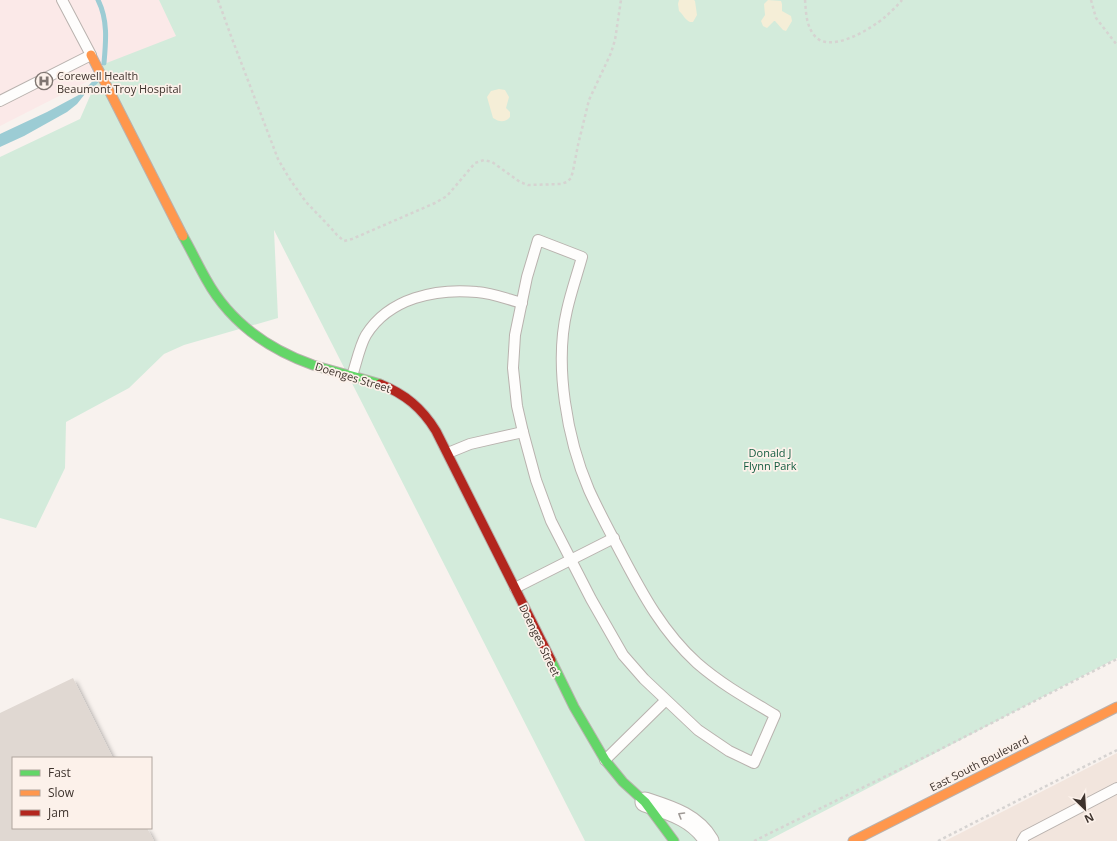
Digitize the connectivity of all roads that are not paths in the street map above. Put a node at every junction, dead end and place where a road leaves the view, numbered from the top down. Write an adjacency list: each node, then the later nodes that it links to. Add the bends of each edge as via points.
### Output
1 (62, 0): 2 (lane)
2 (91, 55): 3 (lane); 5 (street, Doenges Street, via 206,280 220,302 240,323 275,349 307,363)
3 (0, 101)
4 (522, 303): 5 (lane, via 478,292 441,292 409,299 382,315 366,336); 6 (lane, via 515,335 514,368); 8 (lane, via 538,240 582,258 566,310 562,351 563,387 575,451 589,490)
5 (352, 376): 7 (street, Doenges Street, via 394,390 410,400 436,430)
6 (522, 432): 7 (lane, via 470,444); 9 (lane, via 551,521)
7 (448, 453): 10 (street, Doenges Street)
8 (614, 538): 9 (lane); 11 (lane, via 650,607 672,639 718,680 775,715 754,763 729,751 698,730)
9 (570, 560): 10 (lane); 11 (lane, via 624,655)
10 (515, 588): 13 (street, Doenges Street, via 574,707)
11 (666, 700): 13 (lane)
12 (1117, 706): 18 (street, East South Boulevard)
13 (605, 760): 15 (street, Doenges Street, via 623,782)
14 (1117, 788): 19 (lane, via 1025,836)
15 (645, 802): 16 (street, Doenges Street); 17 (street, Doenges Street, one-way to 15, via 695,824 677,812)
16 (674, 841)
17 (708, 841)
18 (853, 841)
19 (1022, 841)

